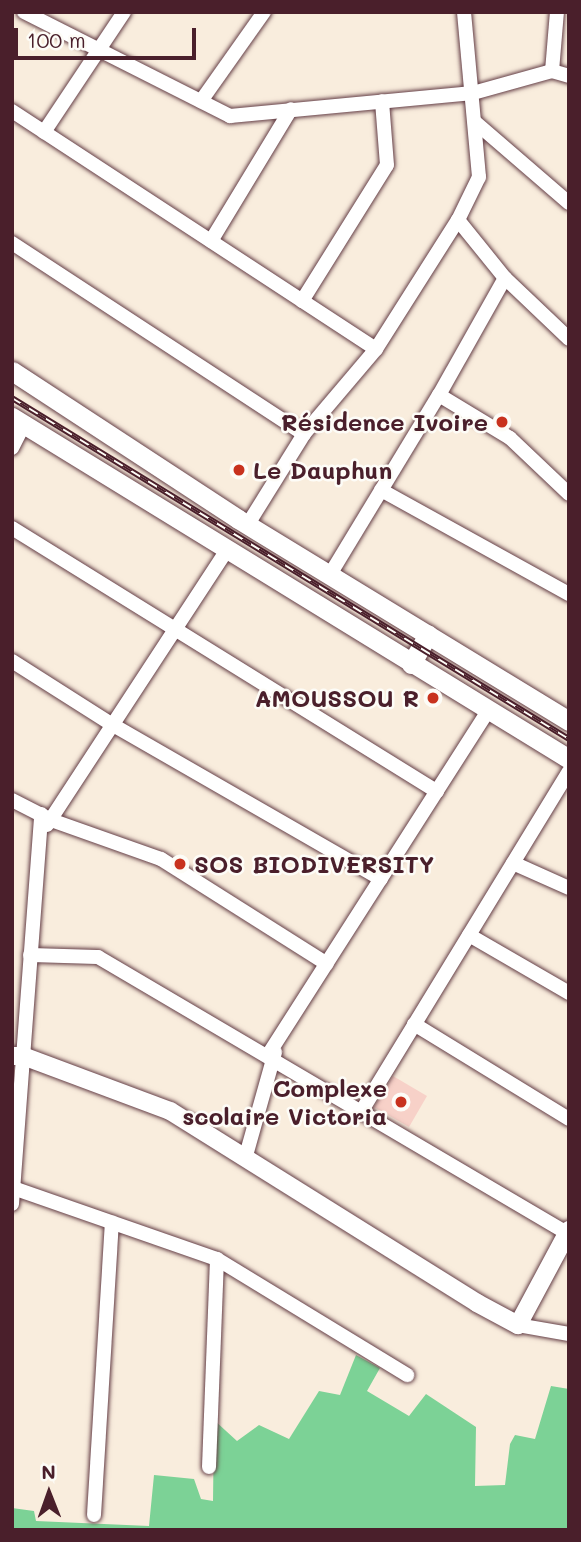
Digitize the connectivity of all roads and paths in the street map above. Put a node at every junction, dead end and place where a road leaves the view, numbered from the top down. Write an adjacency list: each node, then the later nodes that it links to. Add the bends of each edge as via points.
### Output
1 (24, 12): 6 (street)
2 (124, 12): 6 (street)
3 (264, 12): 10 (street)
4 (464, 12): 9 (street)
5 (556, 12): 7 (street)
6 (99, 50): 10 (street); 15 (street)
7 (552, 71): 8 (street); 9 (street)
8 (569, 76)
9 (473, 93): 11 (street); 14 (street)
10 (201, 101): 12 (street, via 230,116)
11 (382, 101): 12 (street); 21 (street, via 387,165)
12 (291, 109): 18 (street)
13 (12, 111): 15 (street)
14 (475, 122): 16 (street); 17 (street, via 479,177)
15 (44, 132): 18 (street)
16 (569, 203)
17 (458, 220): 20 (street); 23 (street)
18 (211, 241): 21 (street)
19 (12, 243): 27 (street)
20 (505, 278): 22 (street); 25 (street)
21 (302, 301): 23 (street)
22 (569, 339)
23 (376, 349): 27 (street)
24 (12, 371): 31 (main road)
25 (439, 395): 29 (street); 30 (street, via 510,438)
26 (18, 421): 28 (street); 33 (main road)
27 (304, 434): 31 (street)
28 (12, 448)
29 (381, 490): 34 (street); 35 (street)
30 (569, 494)
31 (248, 524): 34 (main road)
32 (12, 528): 36 (street)
33 (226, 551): 36 (street); 39 (main road)
34 (331, 573): 37 (main road)
35 (569, 594)
36 (175, 628): 42 (street); 45 (street)
37 (428, 634): 39 (main road); 41 (main road)
38 (12, 661): 42 (street)
39 (411, 664): 40 (main road)
40 (488, 710): 43 (main road); 45 (street)
41 (569, 722)
42 (113, 725): 47 (street); 49 (street)
43 (569, 759)
44 (569, 771): 48 (street)
45 (437, 791): 49 (street)
46 (12, 800): 47 (street)
47 (46, 817): 52 (street, via 39,837); 53 (street, via 161,859)
48 (513, 863): 50 (street); 51 (street)
49 (381, 879): 53 (street)
50 (569, 888)
51 (469, 935): 54 (street); 55 (street)
52 (30, 955): 56 (street); 57 (street, via 98,957)
53 (327, 964): 57 (street)
54 (569, 993)
55 (414, 1024): 58 (street); 59 (street)
56 (18, 1056): 60 (street, via 170,1111); 61 (street)
57 (271, 1057): 58 (street); 60 (street)
58 (361, 1112): 64 (street)
59 (569, 1119)
60 (245, 1159): 66 (street)
61 (13, 1184): 62 (street); 63 (street)
62 (12, 1203)
63 (112, 1223): 65 (street); 70 (street)
64 (568, 1232): 66 (street)
65 (217, 1259): 68 (street); 69 (street)
66 (518, 1325): 67 (street)
67 (569, 1334)
68 (407, 1374)
69 (209, 1467)
70 (94, 1515)

